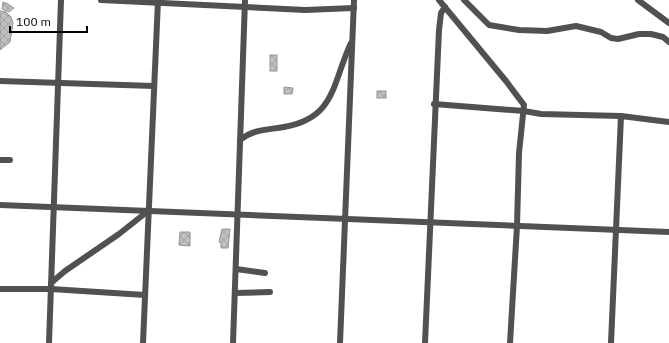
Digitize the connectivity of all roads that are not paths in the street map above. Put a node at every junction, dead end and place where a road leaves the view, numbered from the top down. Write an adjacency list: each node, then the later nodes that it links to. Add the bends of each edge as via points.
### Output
1 (62, 0): 16 (street)
2 (101, 0): 8 (street)
3 (245, 0): 9 (street)
4 (354, 0): 11 (street)
5 (439, 0): 10 (street)
6 (464, 0): 14 (street, via 488,25 547,31 576,26 601,32 611,38 651,34)
7 (638, 0): 12 (street)
8 (157, 1): 9 (street); 17 (street)
9 (245, 7): 11 (street, via 305,10); 22 (street)
10 (445, 7): 18 (street, via 441,13 438,30); 19 (street, via 520,99)
11 (354, 8): 13 (street)
12 (669, 23)
13 (352, 39): 22 (street, via 330,97 314,117 288,127 255,131); 29 (street)
14 (669, 42)
15 (0, 81): 16 (street)
16 (59, 83): 17 (street); 26 (street)
17 (154, 86): 27 (street)
18 (434, 104): 19 (street); 30 (street)
19 (524, 111): 20 (street, via 541,114); 31 (street, via 519,153)
20 (621, 116): 21 (street); 32 (street)
21 (669, 122)
22 (240, 140): 28 (street)
23 (0, 160): 24 (street)
24 (10, 160)
25 (0, 205): 26 (street)
26 (54, 207): 27 (street); 36 (street)
27 (148, 211): 28 (street); 36 (street, via 65,271); 40 (street)
28 (238, 215): 29 (street); 34 (street)
29 (345, 219): 30 (street); 44 (street)
30 (430, 223): 31 (street); 45 (street)
31 (517, 226): 32 (street); 46 (street)
32 (616, 231): 33 (street); 47 (street)
33 (669, 232)
34 (236, 269): 35 (street); 39 (street)
35 (265, 273)
36 (51, 286): 37 (street); 40 (street); 41 (street)
37 (0, 289)
38 (270, 292): 39 (street)
39 (235, 293): 43 (street)
40 (145, 295): 42 (street)
41 (49, 343)
42 (143, 343)
43 (233, 343)
44 (340, 343)
45 (425, 343)
46 (510, 343)
47 (611, 343)

